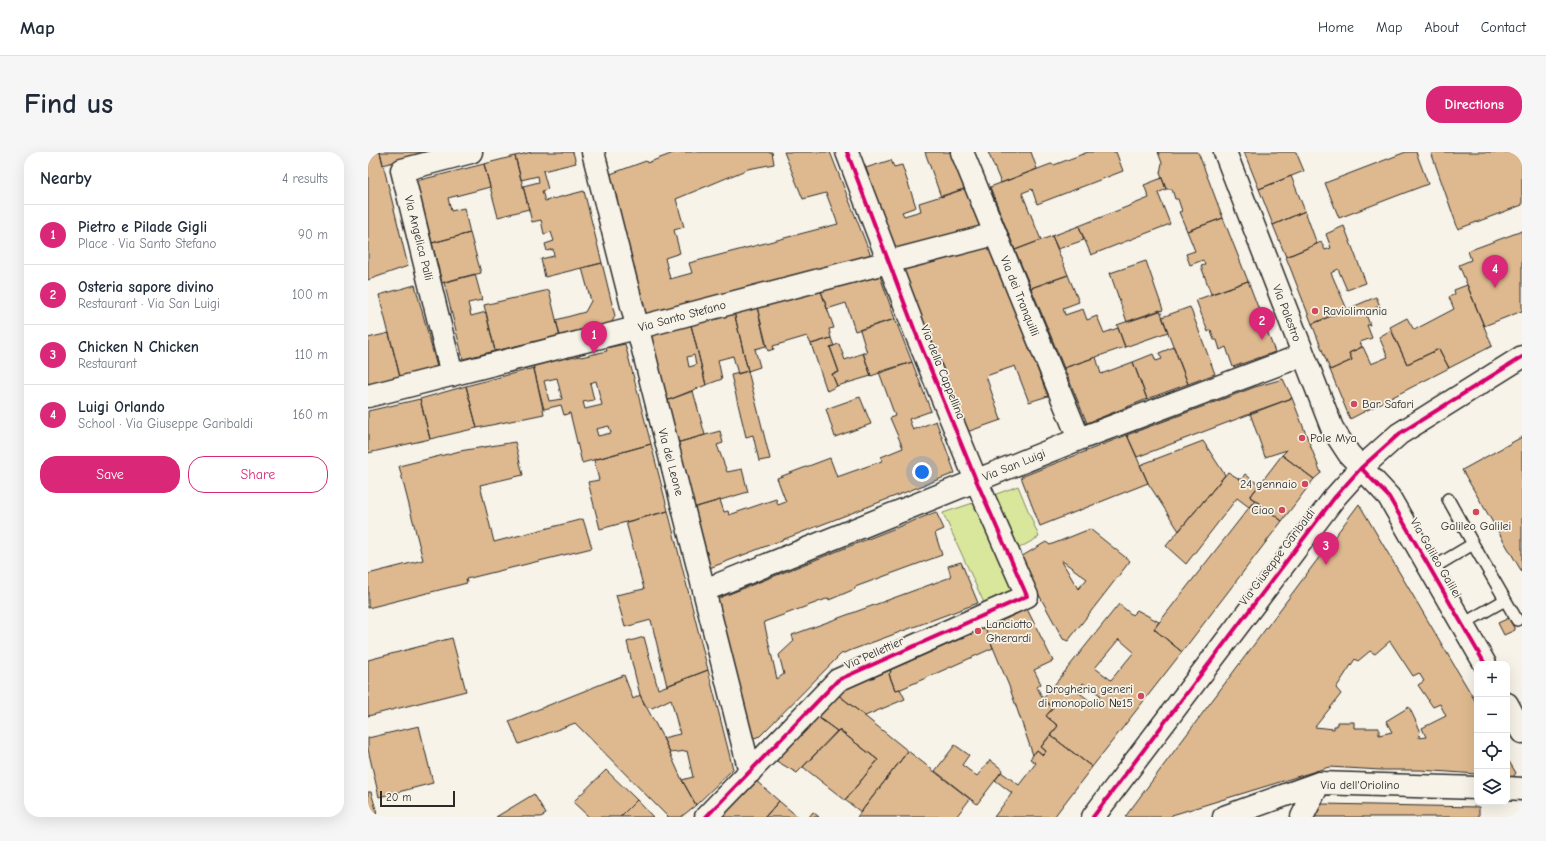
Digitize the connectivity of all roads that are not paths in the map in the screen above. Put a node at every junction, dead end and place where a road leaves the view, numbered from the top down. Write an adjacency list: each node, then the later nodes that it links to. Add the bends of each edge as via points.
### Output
1 (471, 152): 11 (street, Via Angelica Palli, via 402,170)
2 (847, 152): 7 (street, Via della Cappellina)
3 (962, 152): 6 (street, Via dei Tranquilli)
4 (1225, 152): 9 (street, Via Palestro)
5 (600, 154): 8 (street, Via del Leone)
6 (995, 234): 7 (street, Via Santo Stefano); 13 (street, Via dei Tranquilli)
7 (889, 261): 8 (street, Via Santo Stefano); 15 (street, Via della Cappellina)
8 (636, 328): 11 (street, Via Santo Stefano); 19 (street, Via del Leone)
9 (1303, 355): 13 (street, Via San Luigi); 14 (street, Via Palestro, via 1332,428 1341,444)
10 (1522, 357): 14 (street, Via Giuseppe Garibaldi, via 1399,434)
11 (452, 375): 12 (street, Via Santo Stefano)
12 (368, 396)
13 (1079, 439): 15 (street, Via San Luigi)
14 (1361, 468): 18 (street, Via Galileo Galilei, via 1389,497); 33 (street, Via Giuseppe Garibaldi, via 1335,497)
15 (976, 480): 19 (street, Via San Luigi); 20 (street, Via della Cappellina)
16 (1448, 499): 17 (lane)
17 (1474, 544): 18 (lane); 21 (lane)
18 (1431, 569): 23 (street, Via Galileo Galilei)
19 (705, 590): 27 (street, Via del Leone)
20 (1027, 596): 27 (street, Via Pellettier, via 838,680)
21 (1505, 600): 22 (lane); 23 (lane)
22 (1517, 620)
23 (1463, 624): 24 (street, Via Galileo Galilei)
24 (1483, 661)
25 (1510, 710): 26 (street)
26 (1522, 732)
27 (750, 772): 32 (street, Via Pellettier)
28 (1319, 783): 29 (street, Via dell'Oriolino); 34 (street, Via dell'Oriolino); 35 (street)
29 (1474, 788)
30 (1510, 788): 31 (street)
31 (1522, 789)
32 (706, 817)
33 (1093, 817)
34 (1224, 817)
35 (1302, 817)

